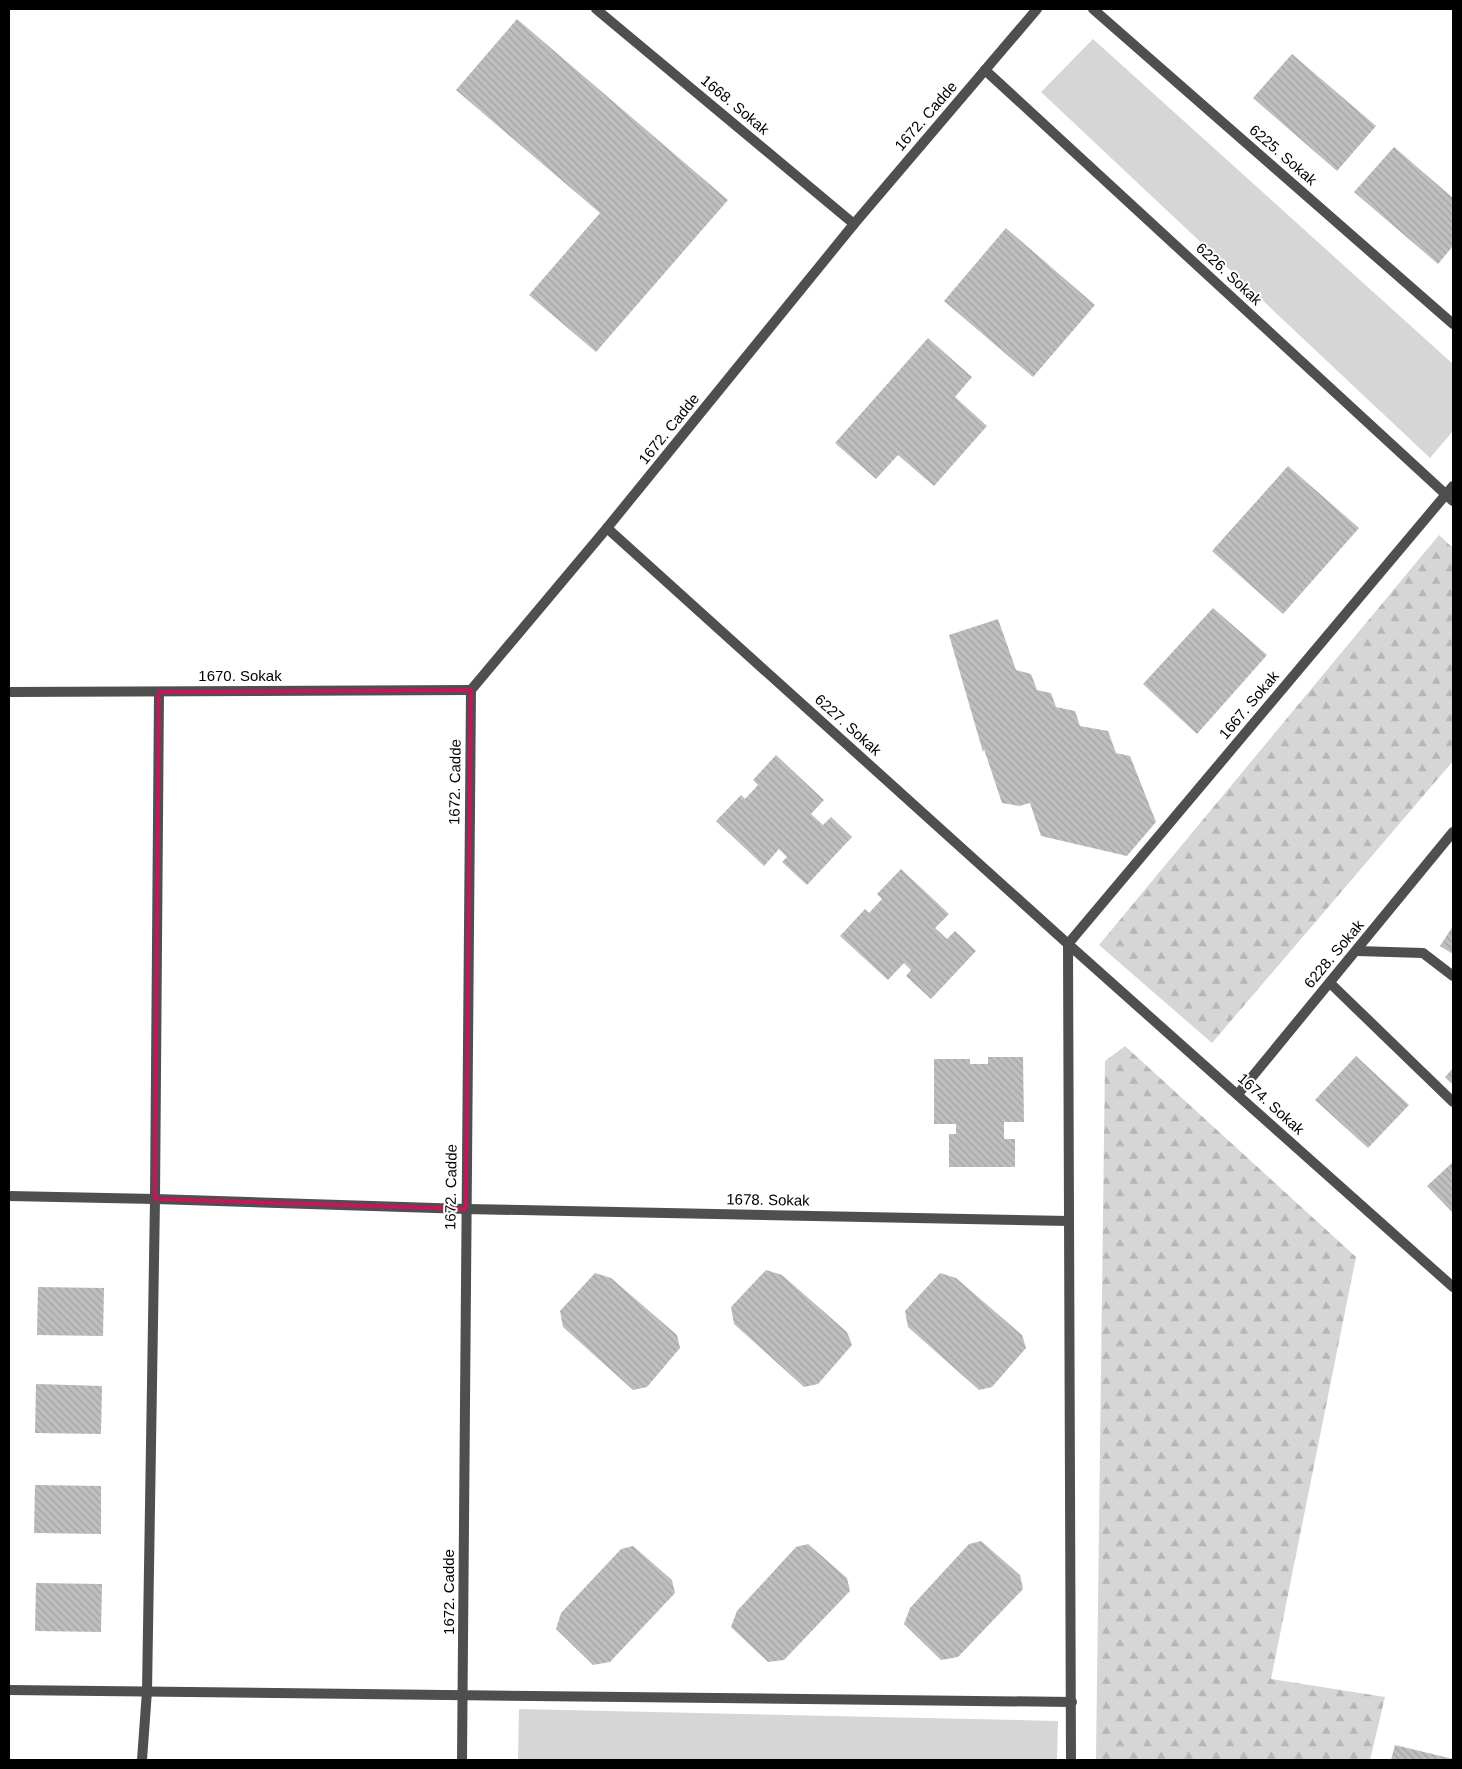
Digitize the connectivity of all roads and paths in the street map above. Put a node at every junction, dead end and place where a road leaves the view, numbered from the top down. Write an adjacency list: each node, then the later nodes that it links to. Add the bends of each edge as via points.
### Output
1 (596, 9): 5 (street, 1668. Sokak)
2 (1036, 9): 4 (street, 1672. Cadde)
3 (1093, 9): 6 (street, 6225. Sokak)
4 (985, 70): 5 (street, 1672. Cadde); 8 (street, 6226. Sokak)
5 (854, 224): 9 (street, 1672. Cadde)
6 (1453, 324)
7 (1453, 486): 8 (street, 1667. Sokak)
8 (1450, 497): 14 (street, 1667. Sokak)
9 (608, 528): 10 (street, 1672. Cadde); 14 (street, 6227. Sokak)
10 (471, 690): 12 (street, 1670. Sokak); 22 (street, 1672. Cadde)
11 (9, 692): 12 (street, 1670. Sokak)
12 (159, 692): 21 (street)
13 (1453, 832): 15 (street, 6228. Sokak)
14 (1068, 944): 18 (street, 1674. Sokak); 23 (street)
15 (1357, 951): 16 (street, via 1423,953); 17 (street, 6228. Sokak)
16 (1453, 976)
17 (1330, 983): 18 (street, 6228. Sokak); 19 (street)
18 (1238, 1094): 24 (street, 1674. Sokak)
19 (1453, 1102)
20 (9, 1196): 21 (street, 1678. Sokak)
21 (156, 1198): 22 (street, 1678. Sokak); 26 (street)
22 (466, 1209): 23 (street, 1678. Sokak); 27 (street, 1672. Cadde)
23 (1069, 1220): 28 (street)
24 (1453, 1287)
25 (9, 1690): 26 (street)
26 (147, 1691): 27 (street); 29 (street)
27 (463, 1694): 28 (street); 30 (street, 1672. Cadde)
28 (1072, 1702): 31 (street)
29 (142, 1760)
30 (462, 1760)
31 (1071, 1760)

